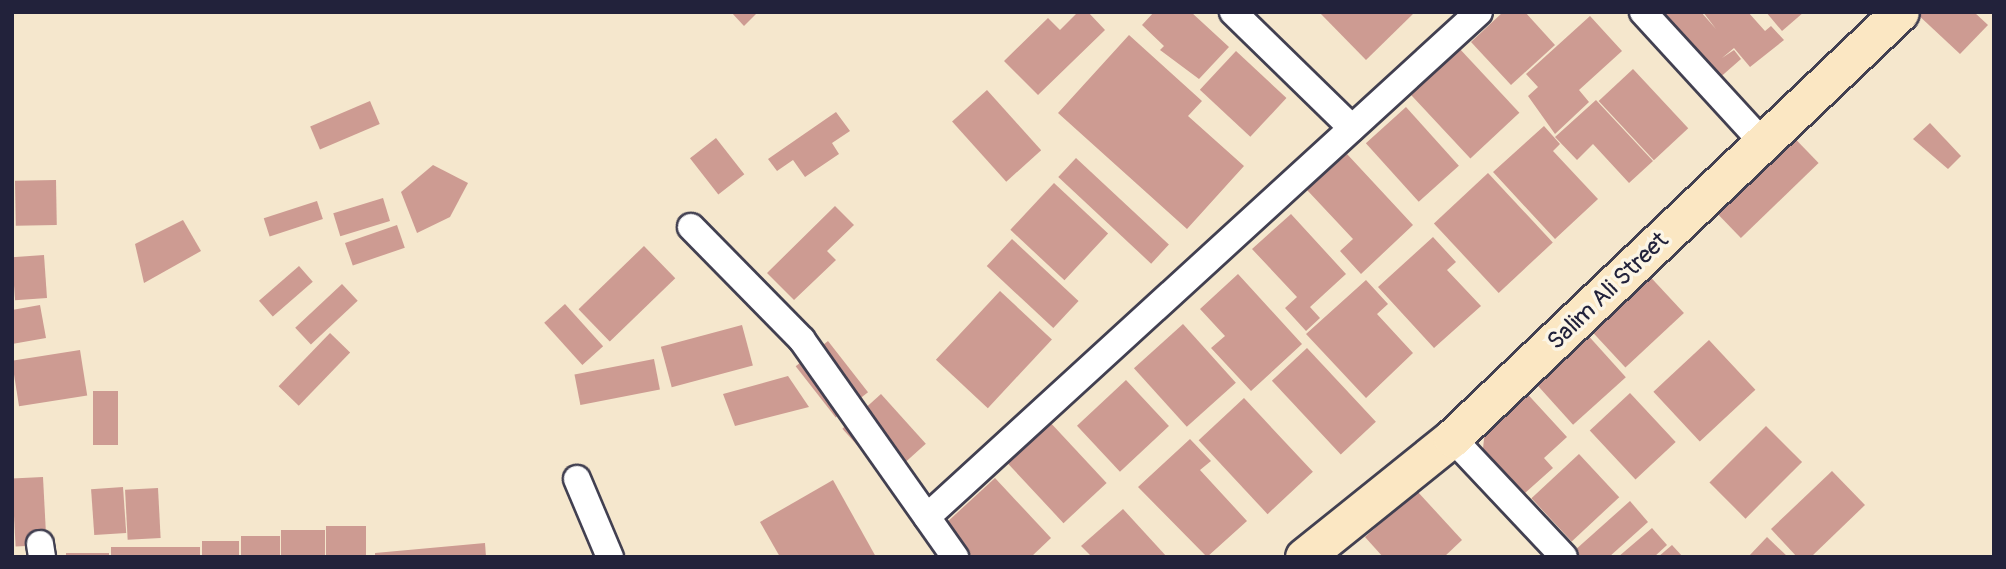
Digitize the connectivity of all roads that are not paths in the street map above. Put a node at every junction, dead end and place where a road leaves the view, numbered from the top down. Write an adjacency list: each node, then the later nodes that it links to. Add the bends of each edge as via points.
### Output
1 (1233, 12): 5 (street)
2 (1479, 12): 5 (street)
3 (1643, 12): 6 (street)
4 (1900, 12): 6 (street, Salim Ali Street)
5 (1352, 128): 10 (street)
6 (1763, 143): 8 (street, Salim Ali Street)
7 (691, 227): 10 (street, via 802,340)
8 (1452, 439): 13 (street, Salim Ali Street); 14 (street)
9 (577, 479): 11 (street)
10 (927, 517): 12 (street)
11 (610, 557)
12 (956, 557)
13 (1304, 557)
14 (1564, 557)

